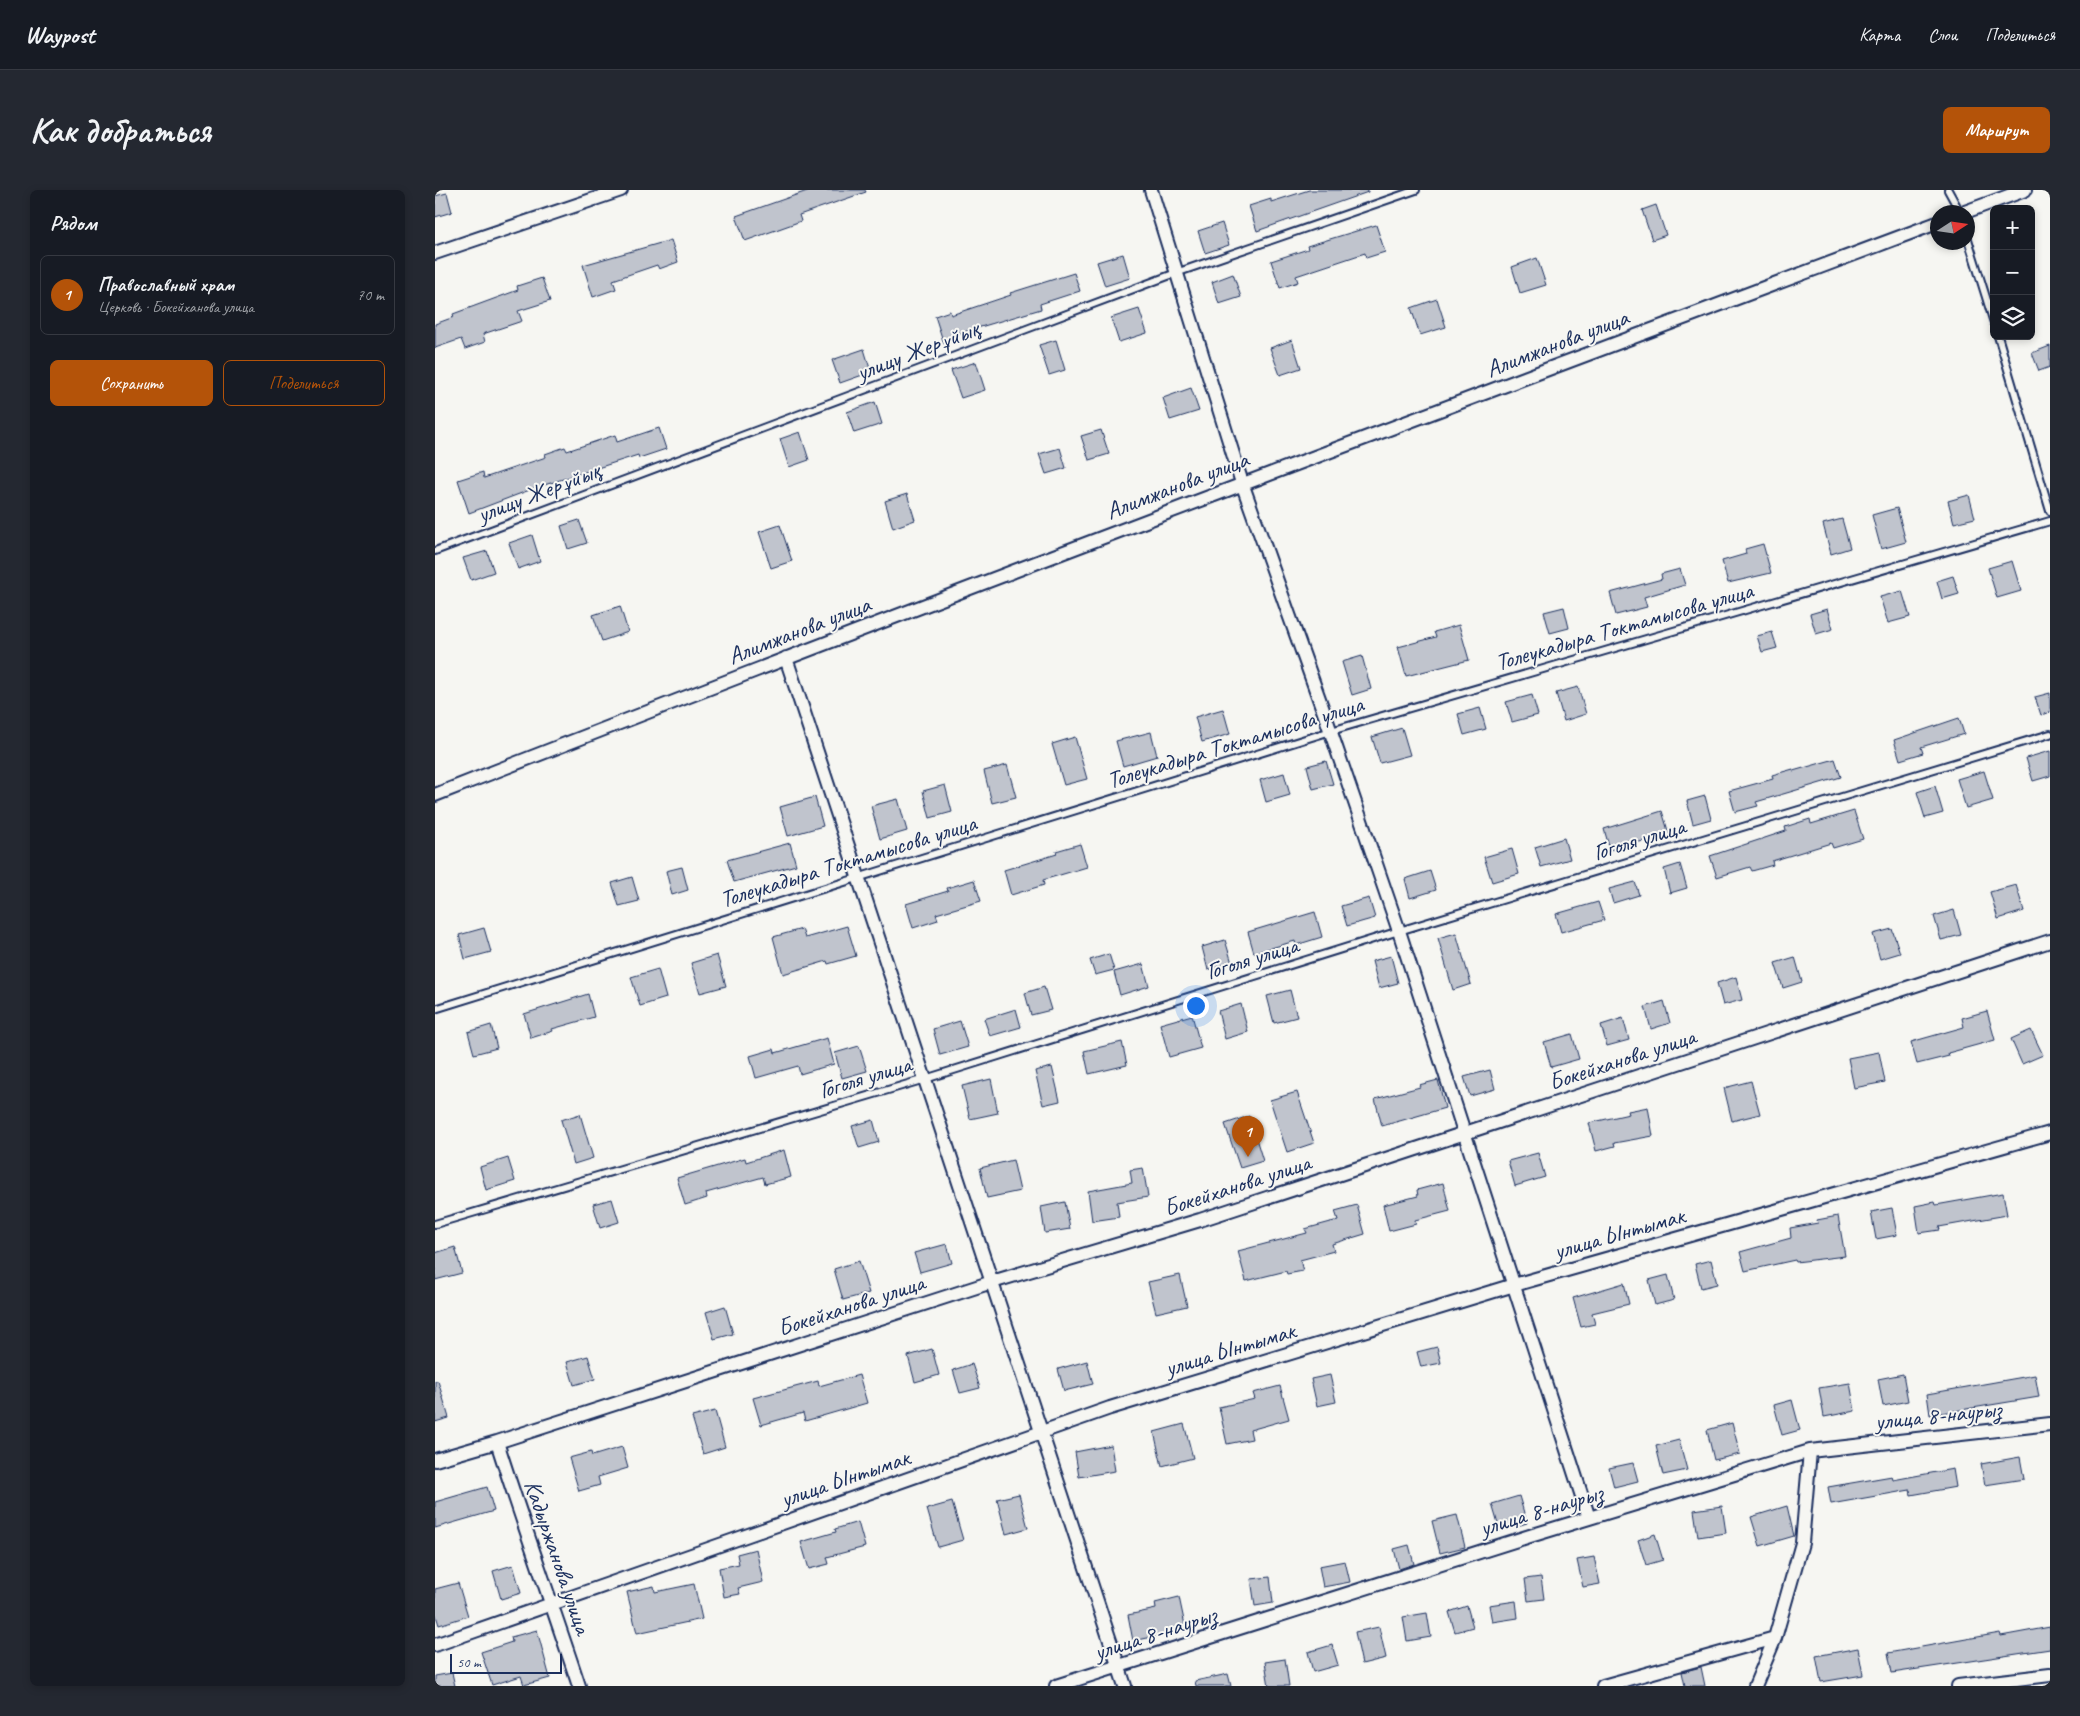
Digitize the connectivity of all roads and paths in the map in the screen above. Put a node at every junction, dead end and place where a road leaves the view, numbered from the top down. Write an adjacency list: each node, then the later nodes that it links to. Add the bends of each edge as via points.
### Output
1 (621, 190): 10 (street)
2 (1151, 190): 11 (street)
3 (1416, 190): 11 (lane, улицу Жерұйық)
4 (1948, 190): 6 (lane)
5 (2025, 190): 7 (street)
6 (1956, 205)
7 (1975, 208)
8 (1930, 226): 14 (street, Алимжанова улица)
9 (1971, 250): 12 (lane)
10 (435, 253)
11 (1176, 273): 14 (street); 17 (lane, улицу Жерұйық)
12 (1990, 311)
13 (1999, 340): 15 (lane)
14 (1242, 484): 18 (street, Алимжанова улица); 19 (street)
15 (2050, 511)
16 (2050, 521): 19 (lane, Толеукадыра Токтамысова улица)
17 (435, 551)
18 (786, 658): 21 (street, Алимжанова улица); 22 (street)
19 (1331, 732): 22 (lane, Толеукадыра Токтамысова улица); 23 (street)
20 (2050, 734): 23 (lane, Гоголя улица)
21 (435, 795)
22 (859, 878): 25 (lane, Толеукадыра Токтамысова улица); 26 (street)
23 (1399, 931): 26 (lane, Гоголя улица); 27 (street)
24 (2050, 941): 27 (street, Бокейханова улица)
25 (435, 1009)
26 (925, 1079): 29 (lane, Гоголя улица); 30 (street)
27 (1465, 1133): 30 (street, Бокейханова улица, via 1199,1220); 31 (street)
28 (2050, 1133): 31 (street, улица Ынтымак)
29 (435, 1224)
30 (992, 1282): 33 (street); 34 (street, Бокейханова улица)
31 (1514, 1285): 33 (street, улица Ынтымак); 37 (street)
32 (2050, 1424): 35 (street, улица 8-наурыз)
33 (1041, 1432): 38 (street, улица Ынтымак); 41 (street)
34 (497, 1442): 36 (street, Бокейханова улица); 38 (street, Кадыржанова улица, via 523,1526)
35 (1810, 1451): 37 (street, улица 8-наурыз); 39 (street, via 1803,1543)
36 (435, 1460)
37 (1589, 1518): 41 (street, улица 8-наурыз)
38 (552, 1603): 40 (street, улица Ынтымак); 43 (street, Кадыржанова улица)
39 (1775, 1638): 46 (street); 47 (street)
40 (435, 1645)
41 (1119, 1667): 44 (street, улица 8-наурыз); 45 (street)
42 (2050, 1675): 48 (street)
43 (579, 1686)
44 (1056, 1686)
45 (1125, 1686)
46 (1603, 1686)
47 (1755, 1686)
48 (1958, 1686)

